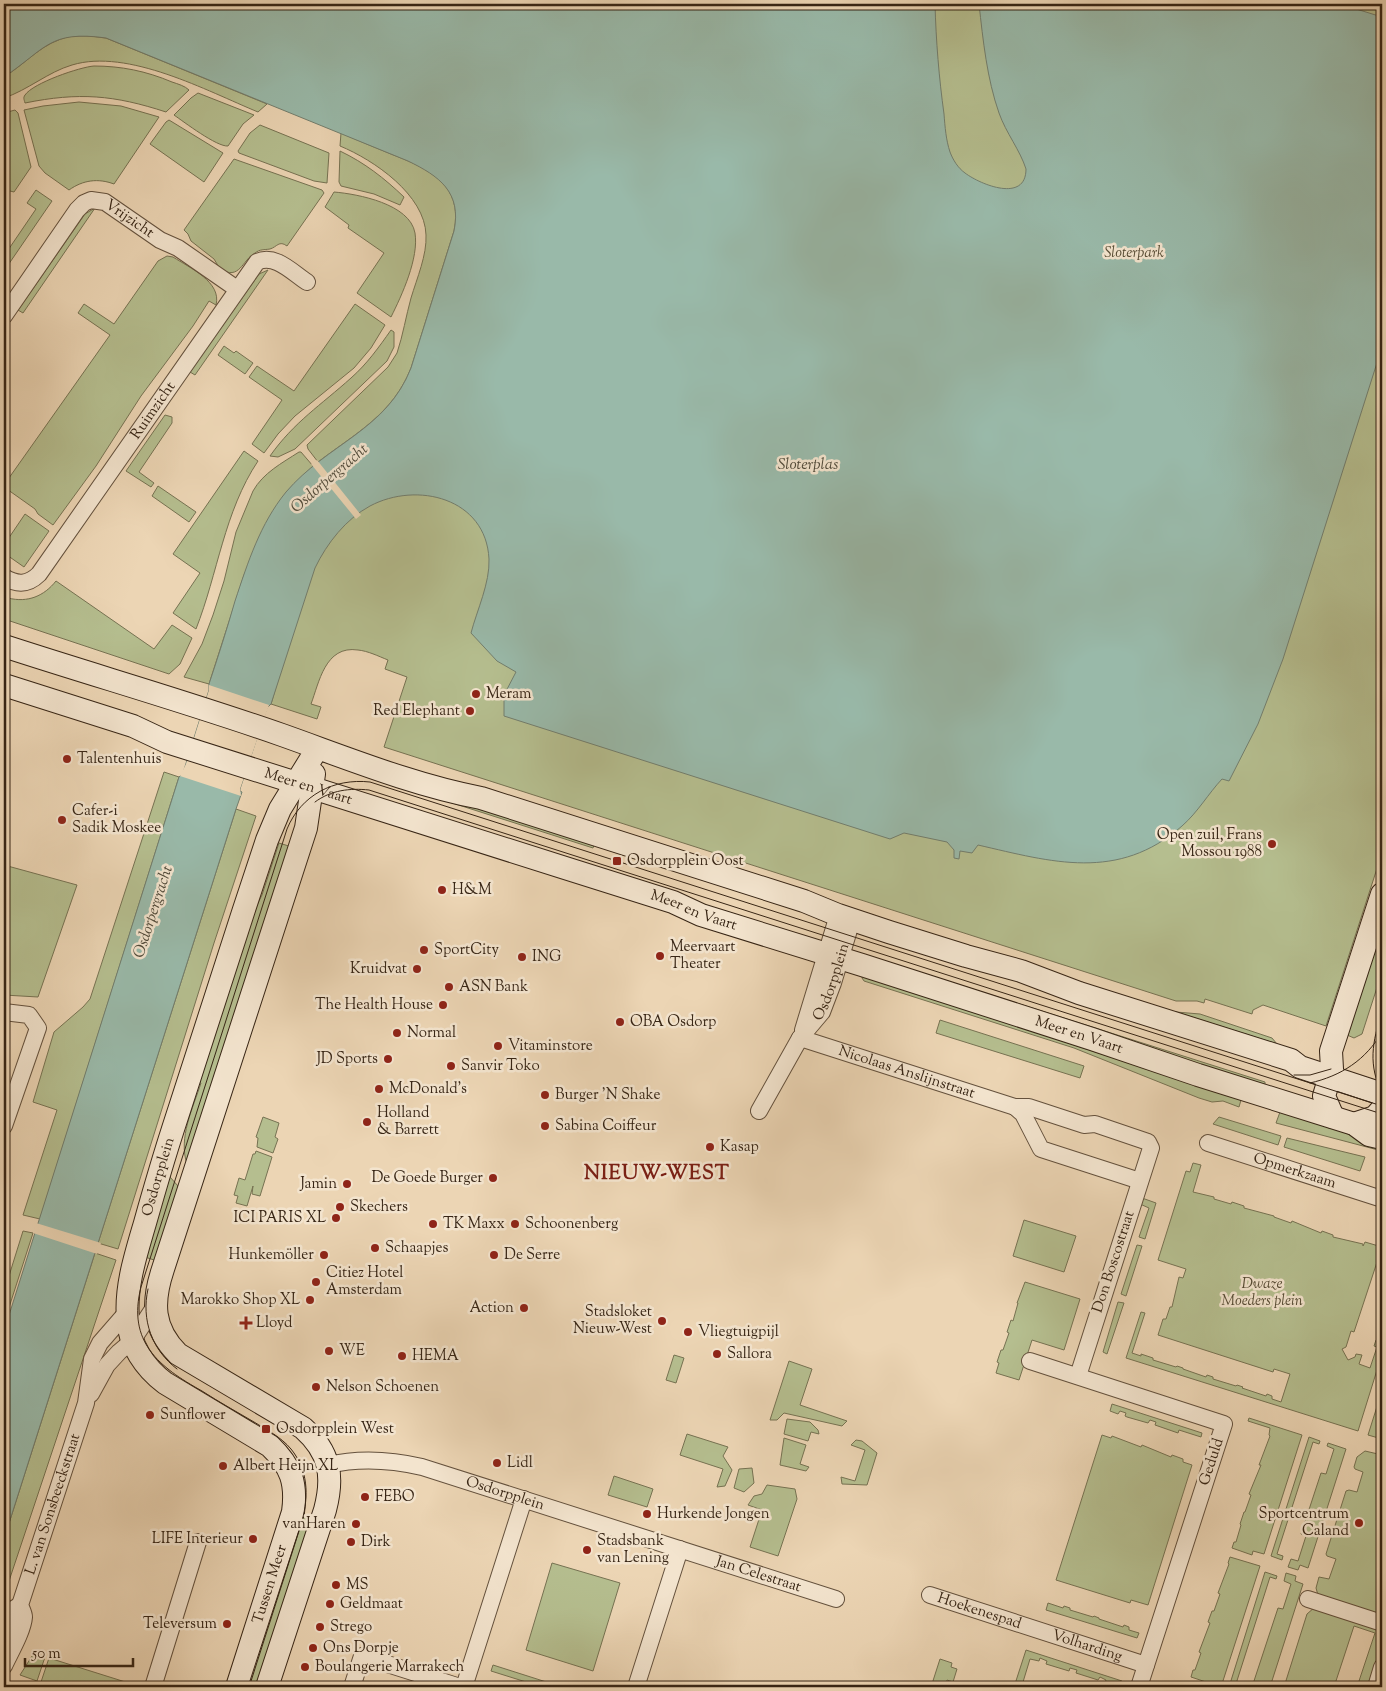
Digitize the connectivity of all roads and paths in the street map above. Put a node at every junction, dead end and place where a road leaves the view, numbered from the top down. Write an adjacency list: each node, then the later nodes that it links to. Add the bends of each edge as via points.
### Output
1 (307, 282): 2 (street, Ruimzicht, via 277,262 263,259 257,262)
2 (237, 289): 3 (street, Vrijzicht, via 111,206 91,200 78,210); 4 (street, Ruimzicht, via 39,574 27,583 16,583)
3 (4, 316)
4 (4, 577)
5 (4, 646): 7 (main road)
6 (4, 685): 8 (main road, Meer en Vaart, via 128,724 158,739)
7 (317, 748): 9 (main road, Osdorpplein); 14 (main road, via 804,901)
8 (269, 775): 9 (main road, Meer en Vaart); 11 (main road, Osdorpplein, via 278,786)
9 (304, 786): 10 (main road, Meer en Vaart); 11 (main road, Osdorpplein); 12 (main road, Osdorpplein)
10 (340, 797): 12 (main road, Osdorpplein, via 319,810); 15 (main road, Meer en Vaart)
11 (280, 809): 34 (main road, Osdorpplein, via 160,1168 134,1260)
12 (306, 828): 33 (main road, Osdorpplein, via 158,1286)
13 (1382, 894): 18 (main road)
14 (845, 917): 15 (street, Osdorpplein); 19 (main road, via 1021,970 1079,993)
15 (833, 956): 17 (street, Osdorpplein); 25 (main road, Meer en Vaart)
16 (4, 1012): 27 (street, via 29,1015 38,1028)
17 (800, 1038): 22 (street, Nicolaas Anslijnstraat); 24 (street, Osdorpplein)
18 (1331, 1052): 19 (main road, via 1306,1063); 20 (main road)
19 (1290, 1060): 20 (main road, via 1300,1067)
20 (1330, 1076): 21 (main road); 25 (main road, via 1324,1096)
21 (1382, 1094)
22 (1015, 1107): 30 (street, Nicolaas Anslijnstraat, via 1030,1107 1084,1124 1095,1124 1148,1142); 31 (street, via 1023,1114 1041,1149)
23 (1382, 1109): 26 (main road, via 1374,1117)
24 (759, 1111)
25 (1333, 1117): 26 (main road, Meer en Vaart)
26 (1354, 1124): 28 (main road, Meer en Vaart)
27 (4, 1126)
28 (1382, 1138)
29 (1208, 1143): 32 (street, Opmerkzaam)
30 (1151, 1148): 31 (street, Don Boscostraat)
31 (1140, 1180): 37 (street, Don Boscostraat)
32 (1382, 1199)
33 (155, 1306): 35 (street, L. van Sonsbeeckstraat); 39 (main road, Osdorpplein, via 165,1338 178,1354 303,1428 317,1442)
34 (127, 1312): 35 (main road, Osdorpplein); 38 (street, L. van Sonsbeeckstraat, via 100,1343 92,1359)
35 (132, 1341): 38 (street, L. van Sonsbeeckstraat, via 108,1365); 40 (main road, Osdorpplein, via 158,1378 270,1446 287,1465)
36 (1030, 1361): 37 (street, Geduld)
37 (1078, 1376): 51 (street, Geduld, via 1224,1424)
38 (86, 1402): 47 (street, L. van Sonsbeeckstraat)
39 (329, 1474): 41 (street, Osdorpplein, via 357,1461 407,1463); 56 (main road, Tussen Meer, via 325,1510)
40 (292, 1480): 55 (main road, Tussen Meer, via 293,1512)
41 (524, 1499): 43 (street, Osdorpplein); 59 (street)
42 (198, 1542): 54 (street)
43 (680, 1549): 45 (street, Jan Celestraat); 60 (street)
44 (930, 1595): 49 (street, Hoekenespad)
45 (836, 1599)
46 (1308, 1599): 48 (street)
47 (20, 1605): 50 (street, L. van Sonsbeeckstraat, via 12,1610); 52 (street, L. van Sonsbeeckstraat, via 24,1616)
48 (1382, 1623)
49 (1029, 1627): 51 (street, Volharding)
50 (4, 1634)
51 (1146, 1665): 61 (street)
52 (4, 1666)
53 (1382, 1667): 62 (street)
54 (152, 1687)
55 (237, 1687)
56 (267, 1687)
57 (352, 1687): 58 (street, via 362,1656)
58 (460, 1687)
59 (464, 1687)
60 (636, 1687)
61 (1139, 1687)
62 (1376, 1687)

